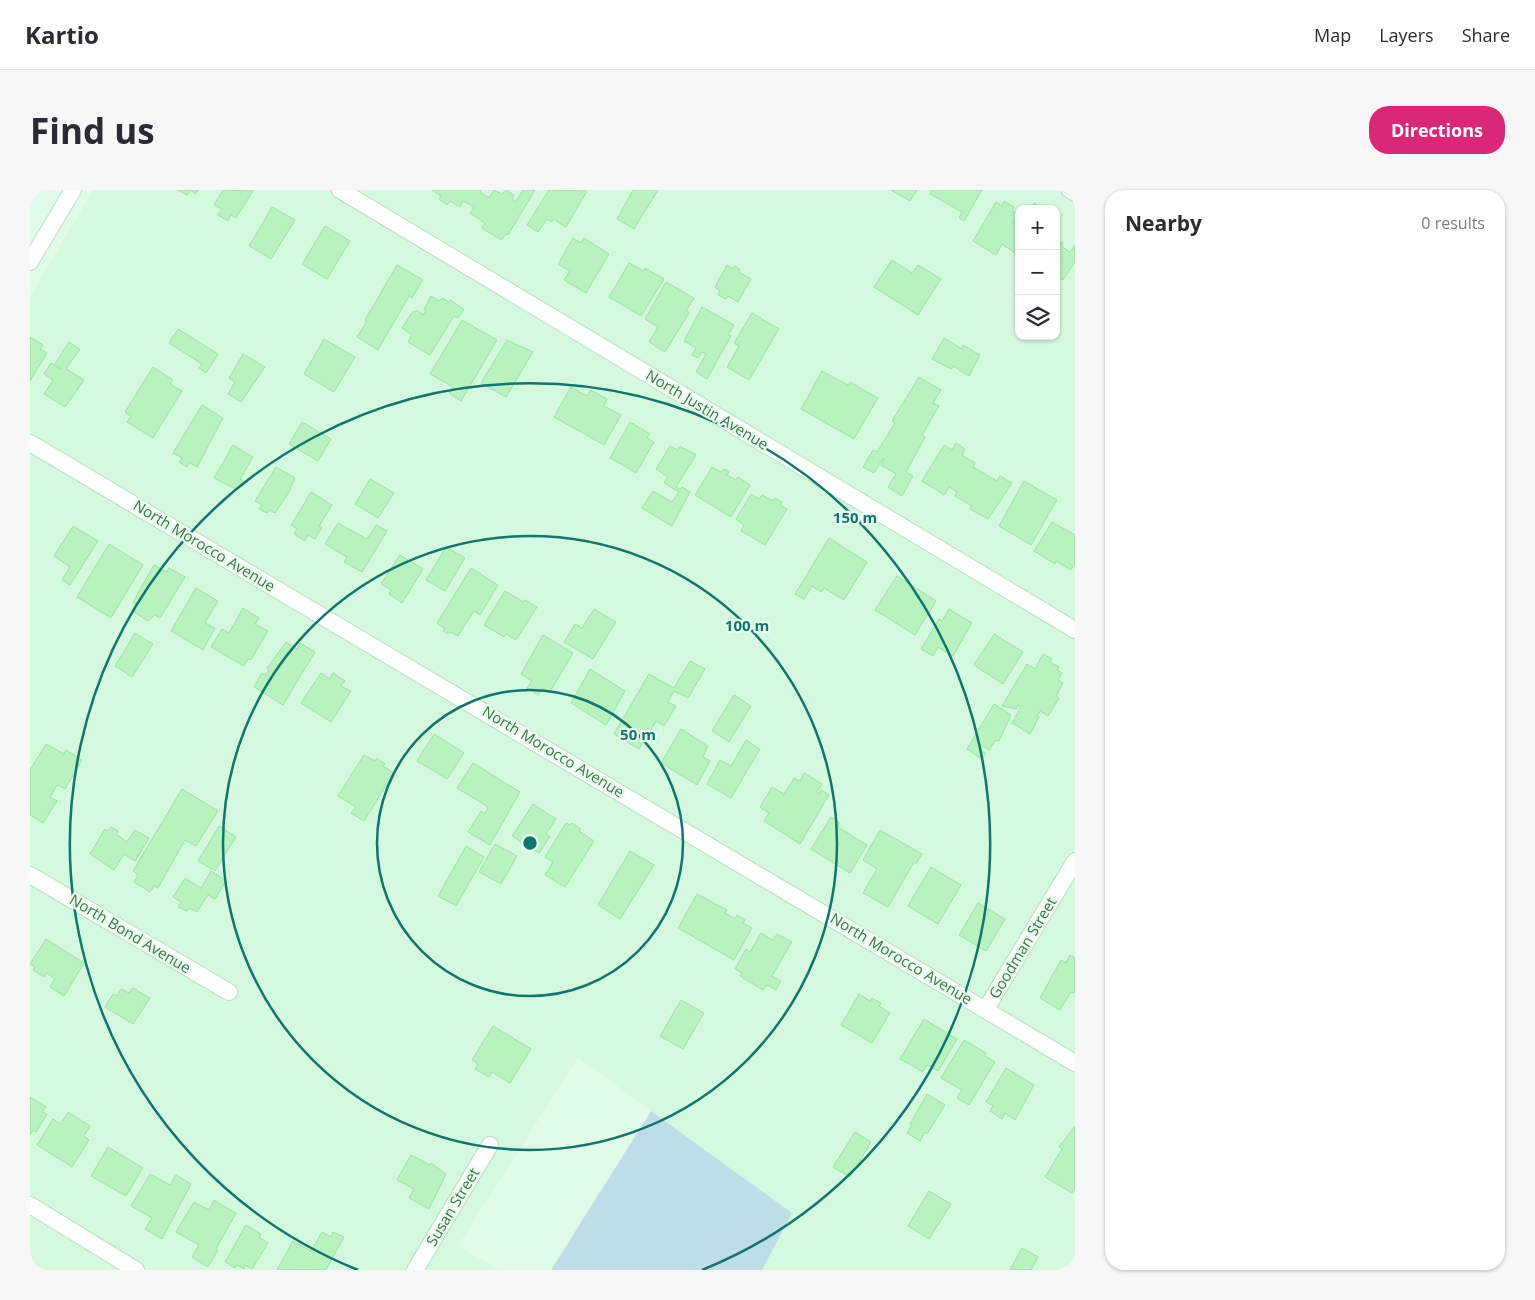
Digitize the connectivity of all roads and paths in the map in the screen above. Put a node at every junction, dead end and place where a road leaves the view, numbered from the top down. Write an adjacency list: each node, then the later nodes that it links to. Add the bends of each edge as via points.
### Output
1 (73, 190): 5 (street)
2 (340, 190): 7 (street, North Justin Avenue)
3 (1070, 190): 4 (street)
4 (1075, 193)
5 (30, 262)
6 (30, 443): 11 (street, North Morocco Avenue)
7 (1075, 630)
8 (1075, 862): 11 (street, Goodman Street)
9 (30, 875): 10 (street, North Bond Avenue)
10 (229, 992)
11 (986, 1010): 12 (street, North Morocco Avenue)
12 (1075, 1063)
13 (490, 1144): 16 (street, Susan Street)
14 (30, 1205): 15 (street)
15 (136, 1270)
16 (415, 1270)

